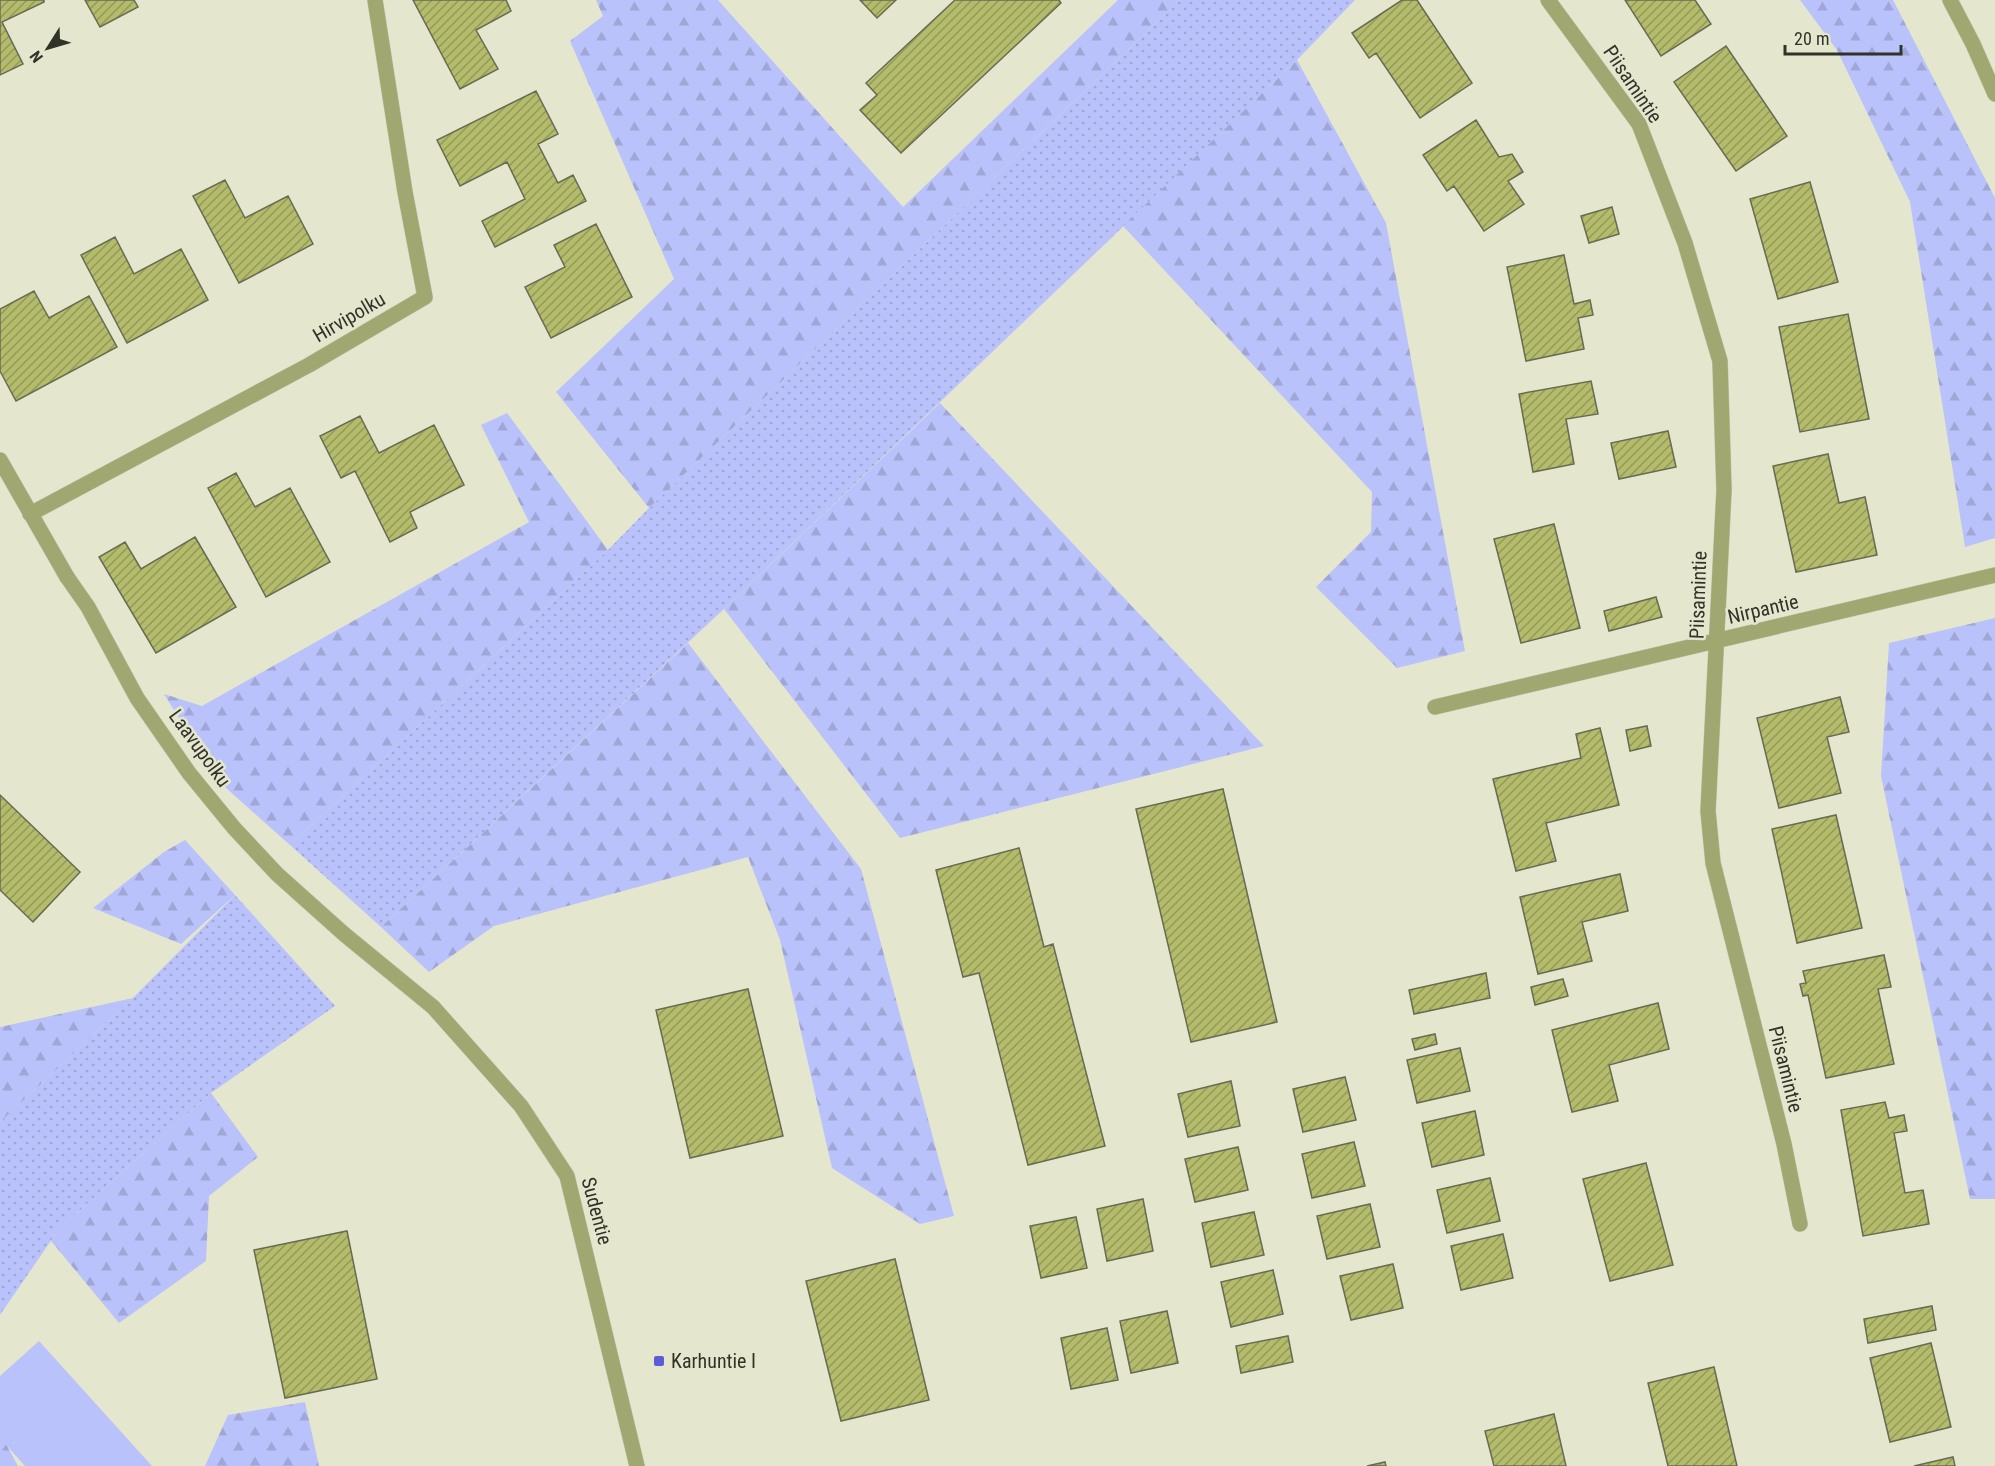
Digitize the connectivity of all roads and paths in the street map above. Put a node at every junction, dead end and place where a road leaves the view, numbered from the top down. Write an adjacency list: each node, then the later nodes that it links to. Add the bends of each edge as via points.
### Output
1 (375, 0): 6 (street, Hirvipolku, via 425,297 309,365)
2 (1548, 0): 8 (street, Piisamintie, via 1639,124 1684,243 1720,360 1724,490)
3 (1950, 0): 4 (street)
4 (1995, 94)
5 (0, 460): 6 (street, Laavupolku)
6 (30, 514): 10 (street, Laavupolku, via 88,607 137,698 189,773 278,874)
7 (1995, 575): 8 (street, Nirpantie)
8 (1717, 641): 9 (street, Nirpantie); 11 (street, Piisamintie, via 1708,811 1713,863 1784,1144)
9 (1435, 707)
10 (433, 1007): 12 (street, Sudentie, via 521,1106 567,1176)
11 (1800, 1224)
12 (637, 1466)

